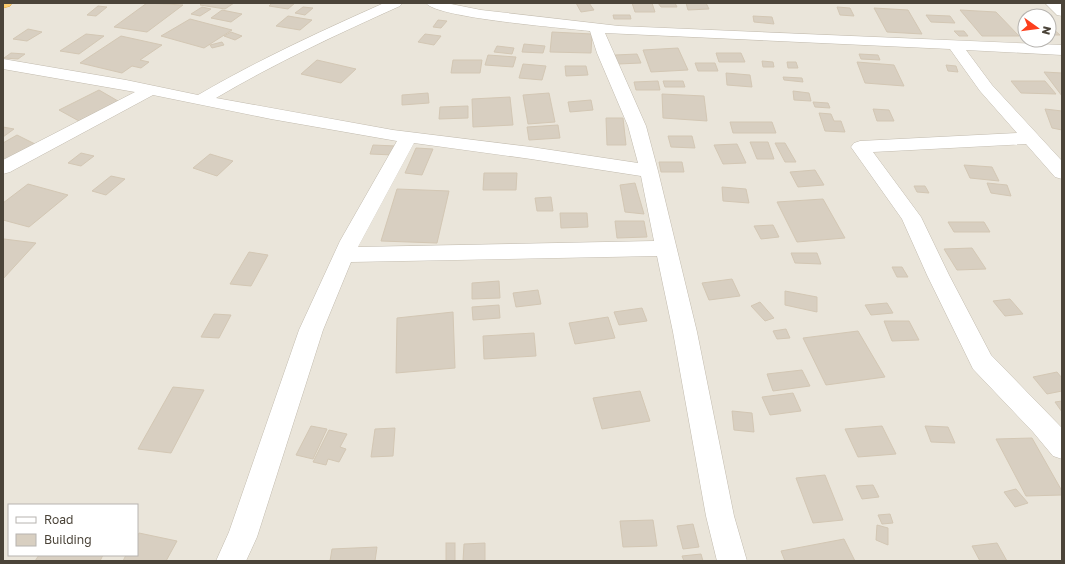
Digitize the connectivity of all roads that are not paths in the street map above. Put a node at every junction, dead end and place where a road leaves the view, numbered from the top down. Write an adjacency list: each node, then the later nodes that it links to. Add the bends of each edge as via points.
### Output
1 (396, 3): 10 (street, via 242,76)
2 (433, 3): 5 (street, via 481,14)
3 (1052, 3): 4 (street)
4 (1062, 12)
5 (596, 28): 6 (street); 14 (street, via 637,126)
6 (955, 46): 7 (street); 12 (street, via 986,88)
7 (1062, 50)
8 (3, 64): 9 (street)
9 (150, 90): 10 (street); 13 (street)
10 (201, 100): 11 (street)
11 (408, 137): 14 (street); 17 (street)
12 (1031, 138): 15 (street); 18 (street, via 860,147 911,217 982,362)
13 (3, 168)
14 (649, 171): 16 (street)
15 (1062, 173)
16 (666, 248): 17 (street); 20 (street, via 685,332 720,516)
17 (344, 255): 19 (street, via 311,330 242,537)
18 (1062, 447)
19 (231, 561)
20 (732, 561)

